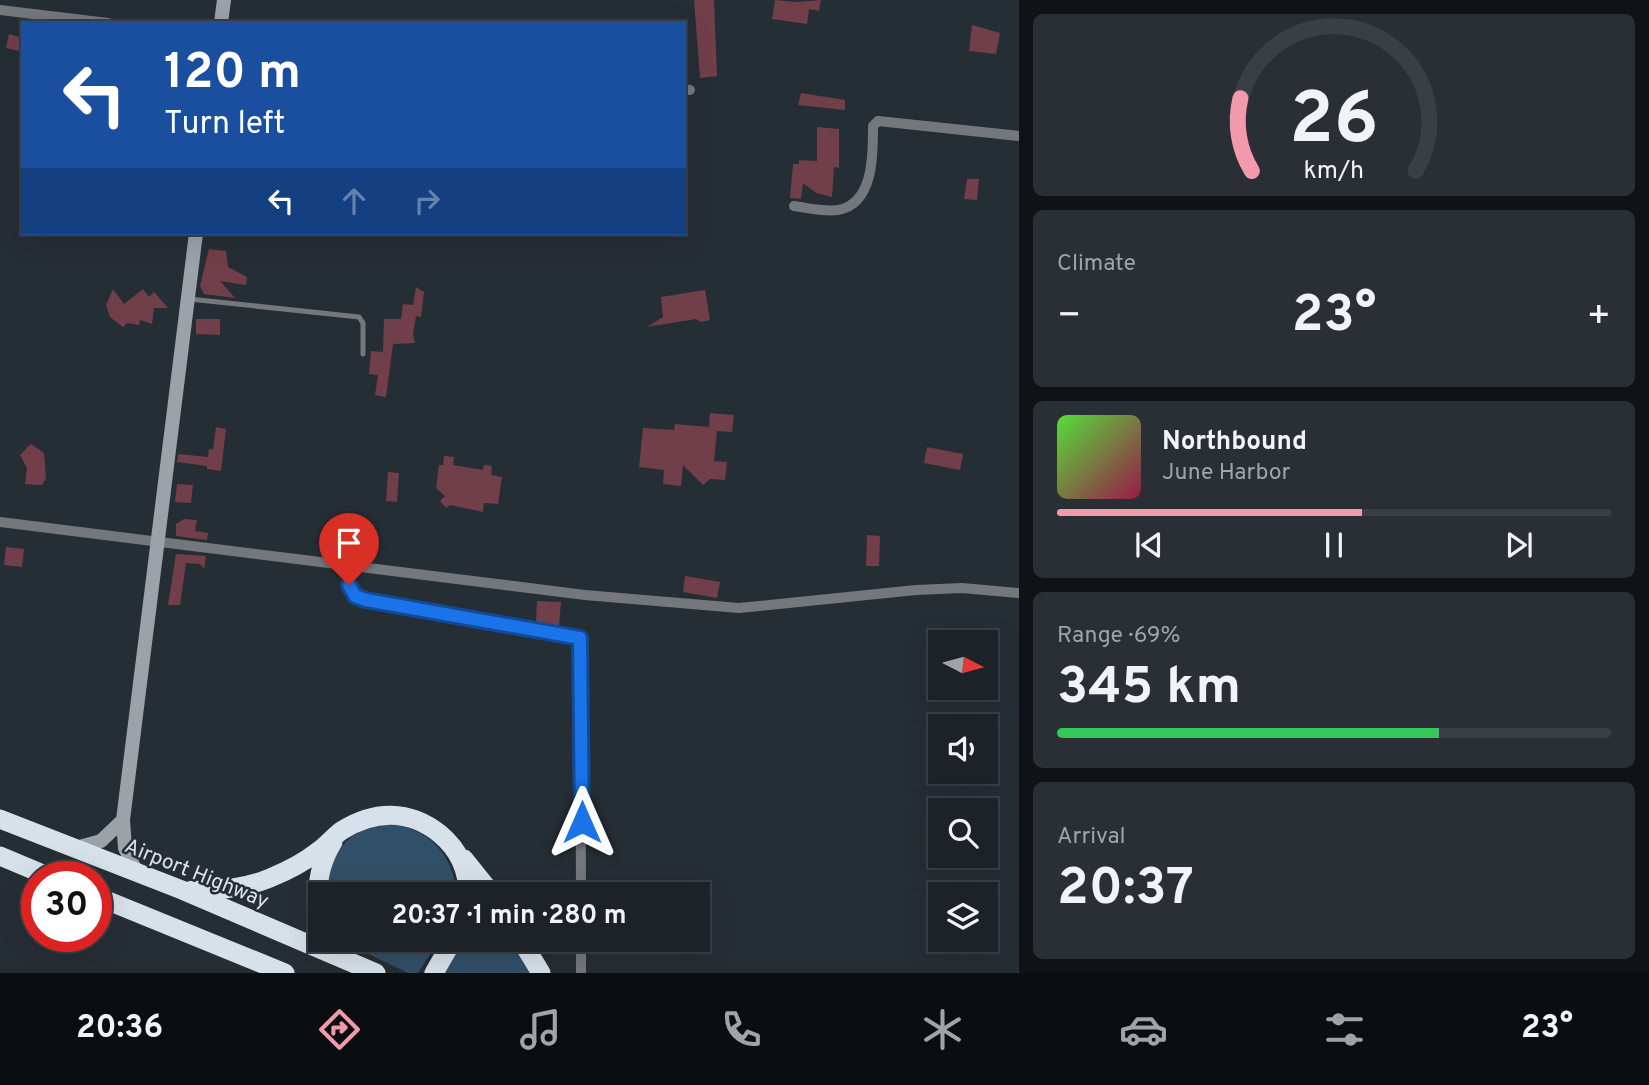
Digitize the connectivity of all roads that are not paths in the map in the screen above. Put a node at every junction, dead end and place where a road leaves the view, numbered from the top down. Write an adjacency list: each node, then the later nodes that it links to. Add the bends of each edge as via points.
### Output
1 (224, 0): 4 (street)
2 (0, 10): 3 (street)
3 (91, 21)
4 (221, 21)
5 (1019, 136): 6 (street, via 878,121 873,126 869,176 858,199 841,210)
6 (794, 206)
7 (196, 235): 8 (street)
8 (188, 299): 9 (lane, via 359,317); 11 (street)
9 (363, 354)
10 (0, 522): 11 (street)
11 (160, 541): 12 (street); 15 (street)
12 (344, 565): 13 (street, via 585,595 739,608 916,590); 25 (street, via 352,592 366,600 580,638)
13 (1019, 593)
14 (0, 819): 18 (highway, Airport Highway)
15 (123, 820): 18 (street, via 101,841); 21 (street, via 125,848)
16 (340, 832): 17 (highway, via 378,816 403,815 428,825); 22 (highway); 26 (highway, via 318,852 267,879 211,890)
17 (452, 845): 23 (highway); 24 (highway)
18 (71, 848): 21 (highway, Airport Highway)
19 (0, 856): 20 (highway)
20 (21, 865)
21 (137, 873): 26 (highway, Airport Highway)
22 (318, 882)
23 (466, 882)
24 (482, 882)
25 (581, 882)
26 (182, 890): 32 (highway, Airport Highway)
27 (112, 902): 34 (highway)
28 (339, 952): 32 (highway)
29 (446, 952): 33 (highway)
30 (528, 952): 36 (highway)
31 (581, 952): 37 (street)
32 (343, 958): 35 (highway, Airport Highway)
33 (437, 968)
34 (285, 973)
35 (376, 973)
36 (541, 973)
37 (581, 973)

